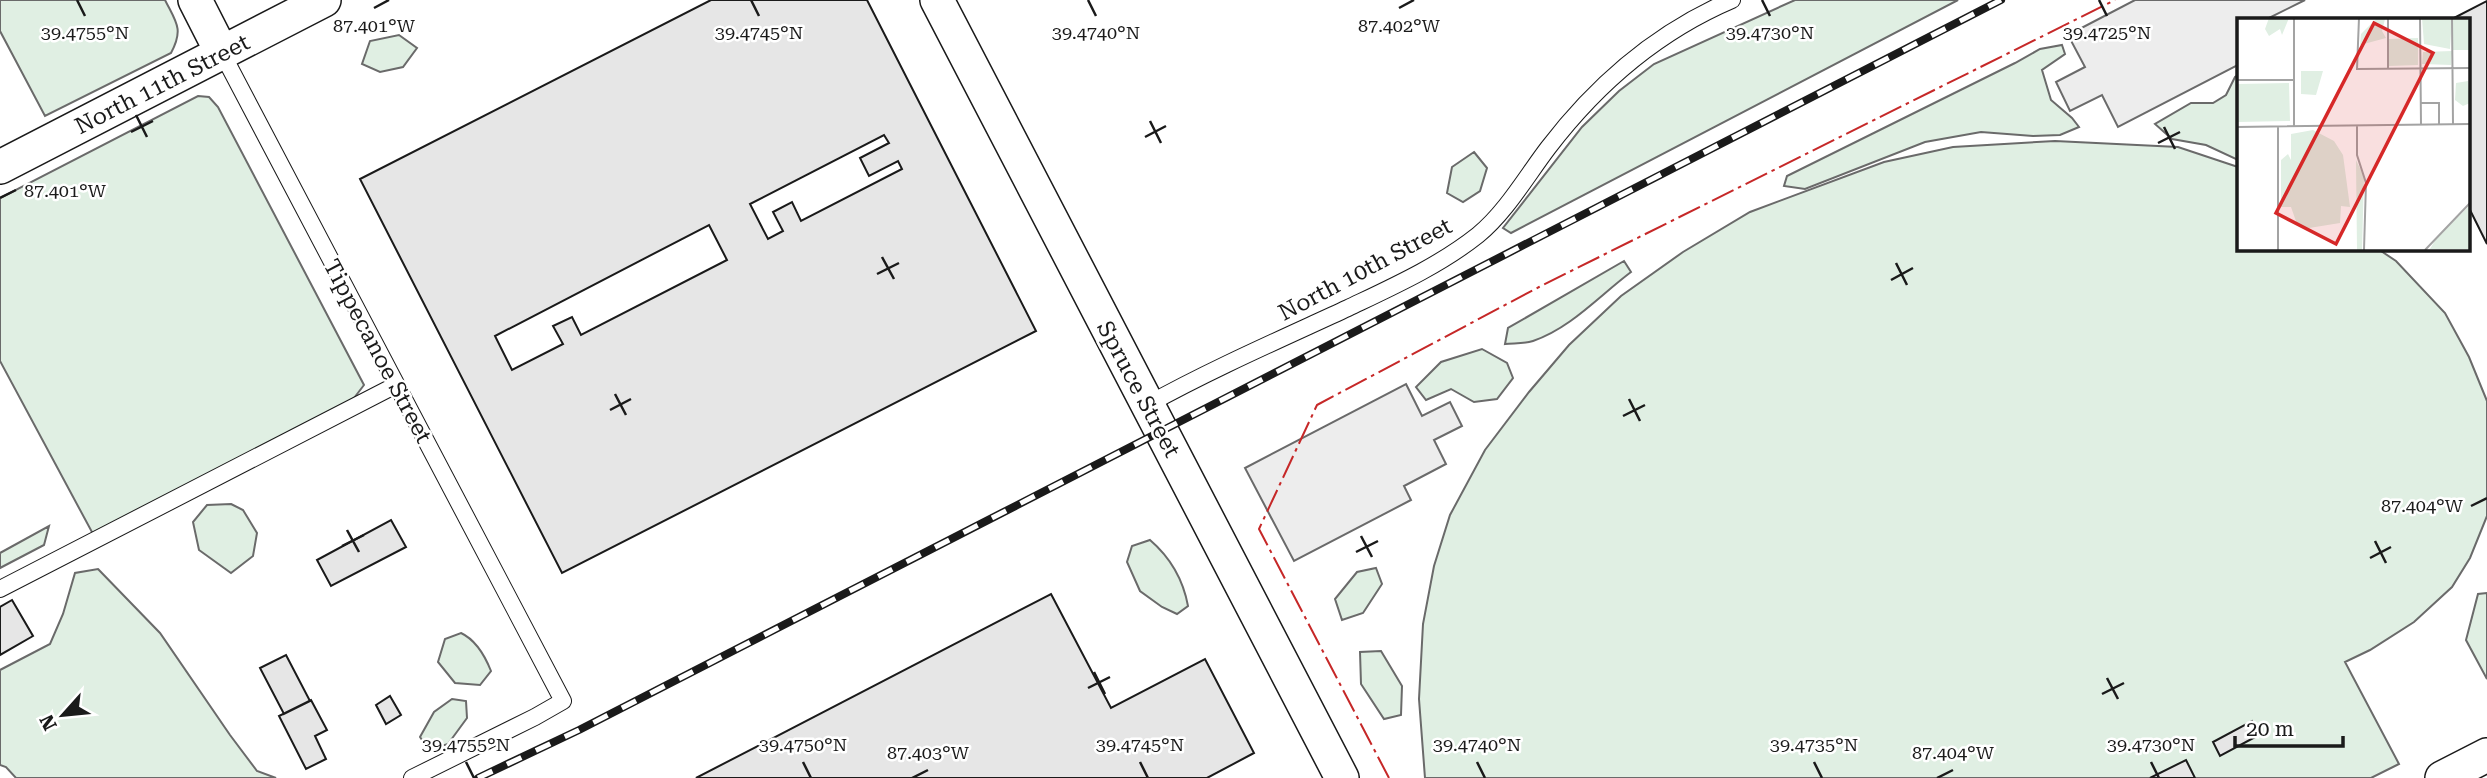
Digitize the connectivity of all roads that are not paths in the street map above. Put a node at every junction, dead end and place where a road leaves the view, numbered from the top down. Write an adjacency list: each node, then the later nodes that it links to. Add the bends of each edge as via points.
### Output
1 (195, 0): 5 (street, Tippecanoe Street)
2 (324, 0): 5 (street, North 11th Street)
3 (937, 0): 8 (street, Spruce Street)
4 (1732, 0): 8 (lane, North 10th Street, via 1701,13 1617,72 1549,146 1480,233 1455,251 1391,287)
5 (222, 54): 6 (street, North 11th Street); 7 (lane, Tippecanoe Street)
6 (0, 167)
7 (396, 385): 9 (lane); 11 (lane, Tippecanoe Street, via 563,701)
8 (1147, 405): 12 (street, Spruce Street)
9 (0, 589)
10 (2487, 755): 13 (street)
11 (412, 778)
12 (1342, 778)
13 (2442, 778)

